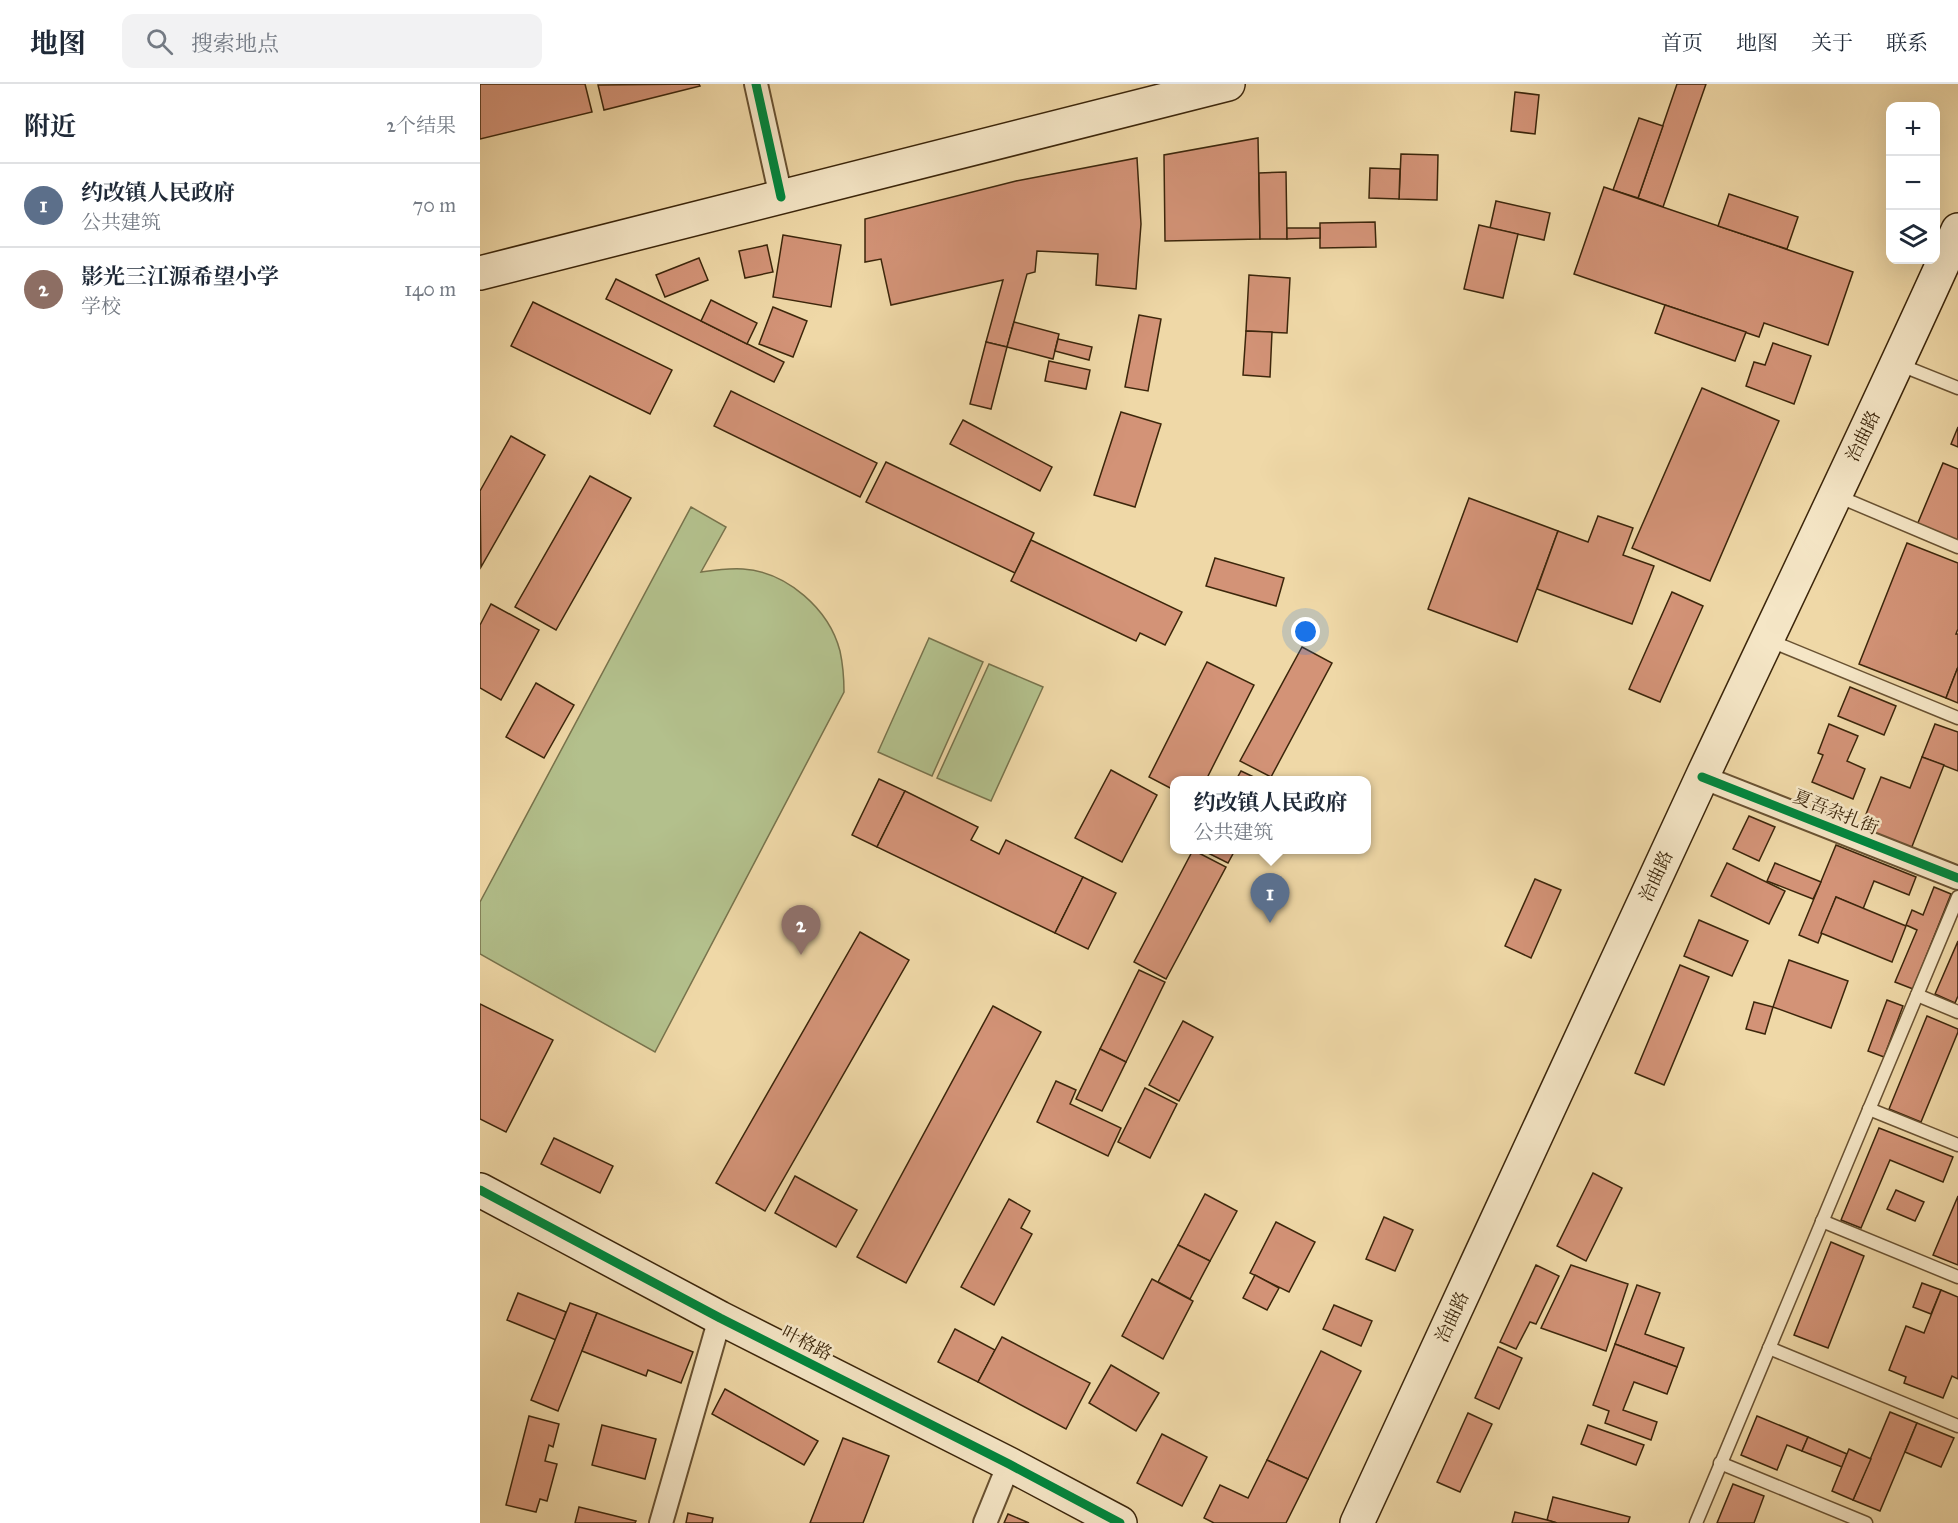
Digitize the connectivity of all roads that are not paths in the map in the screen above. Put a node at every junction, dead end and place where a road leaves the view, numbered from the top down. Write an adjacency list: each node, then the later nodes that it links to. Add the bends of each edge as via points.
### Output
1 (756, 84): 3 (street)
2 (1228, 84): 3 (main road)
3 (781, 197): 5 (main road)
4 (1958, 230): 6 (main road, 治曲路)
5 (480, 273)
6 (1898, 363): 7 (lane); 8 (main road, 治曲路)
7 (1958, 388)
8 (1834, 495): 9 (lane); 10 (main road, 治曲路)
9 (1958, 547)
10 (1767, 639): 11 (lane); 12 (main road, 治曲路)
11 (1958, 718)
12 (1702, 777): 13 (street, 夏吾杂扎街); 30 (main road, 治曲路)
13 (1958, 878)
14 (1958, 897): 15 (lane)
15 (1917, 995): 16 (lane); 17 (lane)
16 (1958, 1012)
17 (1869, 1109): 18 (lane); 20 (lane)
18 (1958, 1145)
19 (480, 1190): 22 (main road, 叶格路)
20 (1822, 1221): 21 (lane); 23 (lane)
21 (1958, 1277)
22 (720, 1318): 26 (main road, 叶格路); 27 (street)
23 (1769, 1348): 24 (lane); 25 (lane)
24 (1958, 1425)
25 (1720, 1463): 31 (lane); 32 (lane)
26 (1009, 1464): 28 (street); 29 (main road, 叶格路)
27 (661, 1523)
28 (985, 1523)
29 (1120, 1523)
30 (1358, 1523)
31 (1696, 1523)
32 (1866, 1523)

